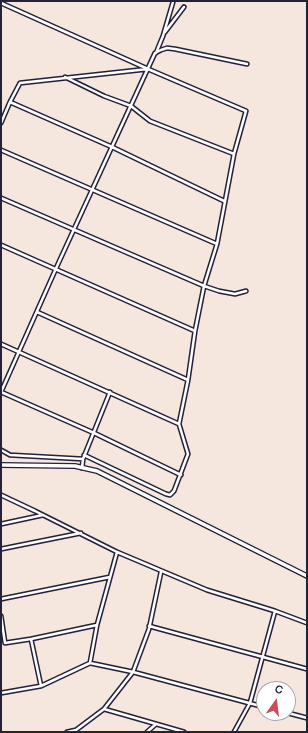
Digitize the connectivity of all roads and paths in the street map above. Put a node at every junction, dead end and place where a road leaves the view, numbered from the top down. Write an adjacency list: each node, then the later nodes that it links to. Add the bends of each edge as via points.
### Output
1 (173, 2): 4 (street)
2 (1, 3): 7 (street)
3 (184, 7): 4 (street)
4 (163, 36): 5 (street)
5 (155, 53): 6 (street, via 175,49); 7 (street)
6 (247, 64)
7 (148, 69): 8 (street); 10 (street); 14 (street, via 246,111)
8 (65, 77): 9 (street, via 20,83); 10 (street)
9 (10, 102): 11 (street); 12 (street)
10 (130, 106): 12 (street); 14 (street, via 150,121)
11 (1, 123)
12 (112, 147): 15 (street); 17 (street)
13 (1, 150): 15 (street)
14 (234, 154): 17 (street)
15 (93, 190): 18 (street); 19 (street)
16 (1, 198): 18 (street)
17 (224, 201): 19 (street)
18 (74, 230): 21 (street); 22 (street)
19 (217, 244): 22 (street)
20 (1, 245): 21 (street)
21 (56, 269): 24 (street); 25 (street)
22 (204, 286): 23 (street, via 235,294); 25 (street)
23 (246, 291)
24 (37, 312): 27 (street); 28 (street)
25 (195, 331): 28 (street)
26 (1, 344): 27 (street)
27 (19, 352): 29 (street); 30 (street)
28 (188, 380): 31 (street)
29 (1, 392): 32 (street)
30 (110, 392): 31 (street); 32 (street)
31 (178, 424): 38 (street, via 188,454)
32 (94, 433): 34 (street); 38 (street)
33 (1, 450): 35 (street, via 10,455)
34 (84, 455): 35 (street); 38 (street, via 170,495)
35 (83, 459): 37 (street)
36 (1, 465): 37 (main road)
37 (82, 468): 46 (main road, via 97,471)
38 (181, 475)
39 (1, 496): 40 (street)
40 (44, 515): 41 (street); 42 (street)
41 (1, 524)
42 (81, 533): 43 (street); 44 (street)
43 (1, 549)
44 (117, 552): 45 (street); 47 (street)
45 (161, 572): 49 (street, via 207,590); 53 (street)
46 (307, 576)
47 (110, 577): 48 (street); 52 (street)
48 (1, 599)
49 (275, 611): 51 (street); 57 (street)
50 (1, 616): 55 (street)
51 (307, 623)
52 (97, 625): 54 (street); 58 (street)
53 (149, 626): 57 (street); 60 (street)
54 (31, 639): 55 (street); 61 (street)
55 (5, 643): 56 (street)
56 (1, 644)
57 (262, 657): 59 (street); 63 (street)
58 (90, 663): 60 (street); 61 (street)
59 (307, 669)
60 (133, 672): 63 (street); 65 (street)
61 (41, 686): 62 (street)
62 (1, 693)
63 (250, 703): 64 (street); 72 (street)
64 (256, 705)
65 (104, 709): 68 (street); 69 (street, via 76,730)
66 (296, 715): 67 (street)
67 (307, 718)
68 (156, 724): 70 (street); 71 (street)
69 (67, 732)
70 (147, 732)
71 (184, 732)
72 (234, 732)

